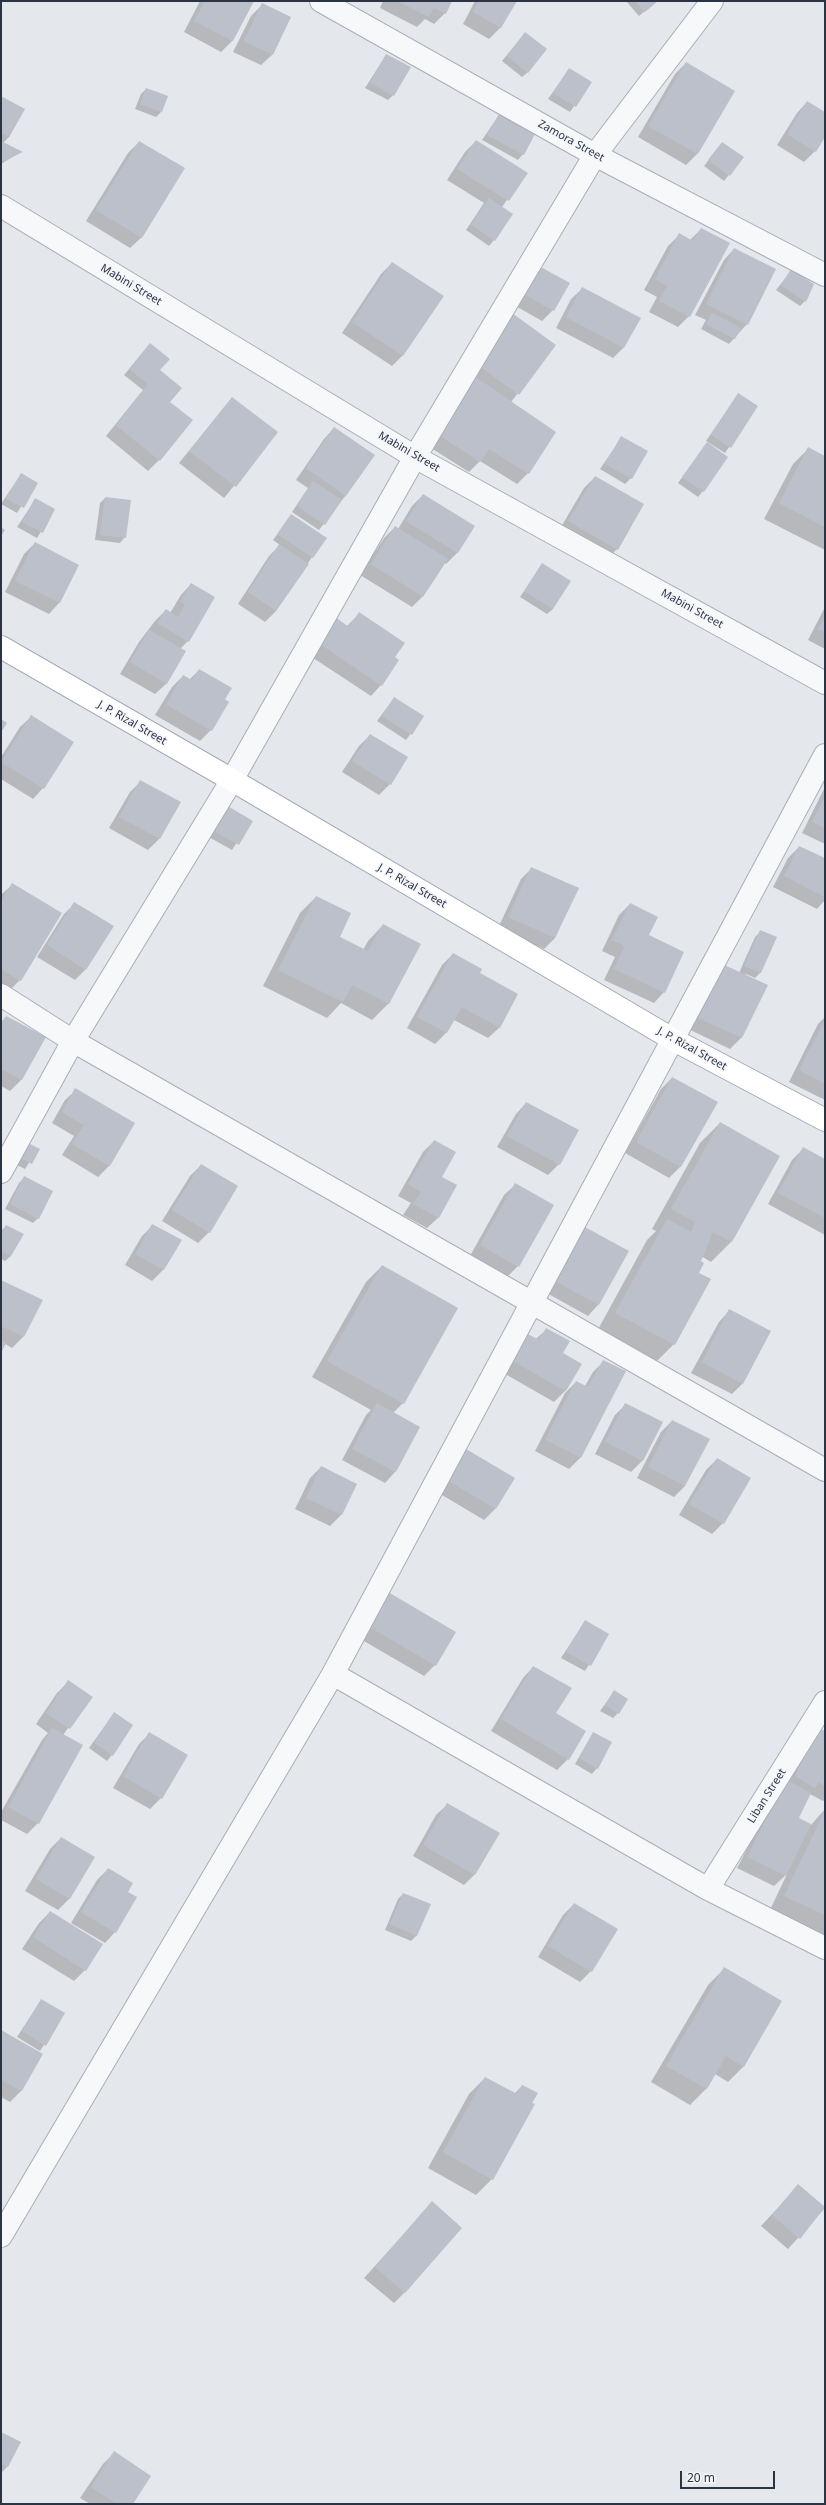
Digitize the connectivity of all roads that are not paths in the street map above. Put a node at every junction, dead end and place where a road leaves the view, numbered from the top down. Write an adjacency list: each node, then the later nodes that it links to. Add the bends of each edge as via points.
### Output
1 (321, 1): 3 (street, Zamora Street)
2 (712, 1): 3 (street)
3 (595, 155): 5 (street, Zamora Street); 6 (street)
4 (1, 206): 6 (street, Mabini Street)
5 (825, 276)
6 (415, 457): 8 (street, Mabini Street); 10 (street)
7 (1, 647): 10 (main road, J. P. Rizal Street)
8 (825, 682)
9 (825, 755): 12 (street)
10 (232, 780): 12 (main road, J. P. Rizal Street); 13 (street)
11 (1, 996): 13 (street)
12 (674, 1040): 14 (main road, J. P. Rizal Street); 16 (street)
13 (73, 1041): 15 (street); 16 (street)
14 (825, 1120)
15 (1, 1172)
16 (533, 1302): 17 (street); 18 (street)
17 (825, 1470)
18 (333, 1674): 20 (street); 22 (street)
19 (825, 1702): 20 (street, Liban Street)
20 (708, 1889): 21 (street)
21 (825, 1948)
22 (1, 2236)

